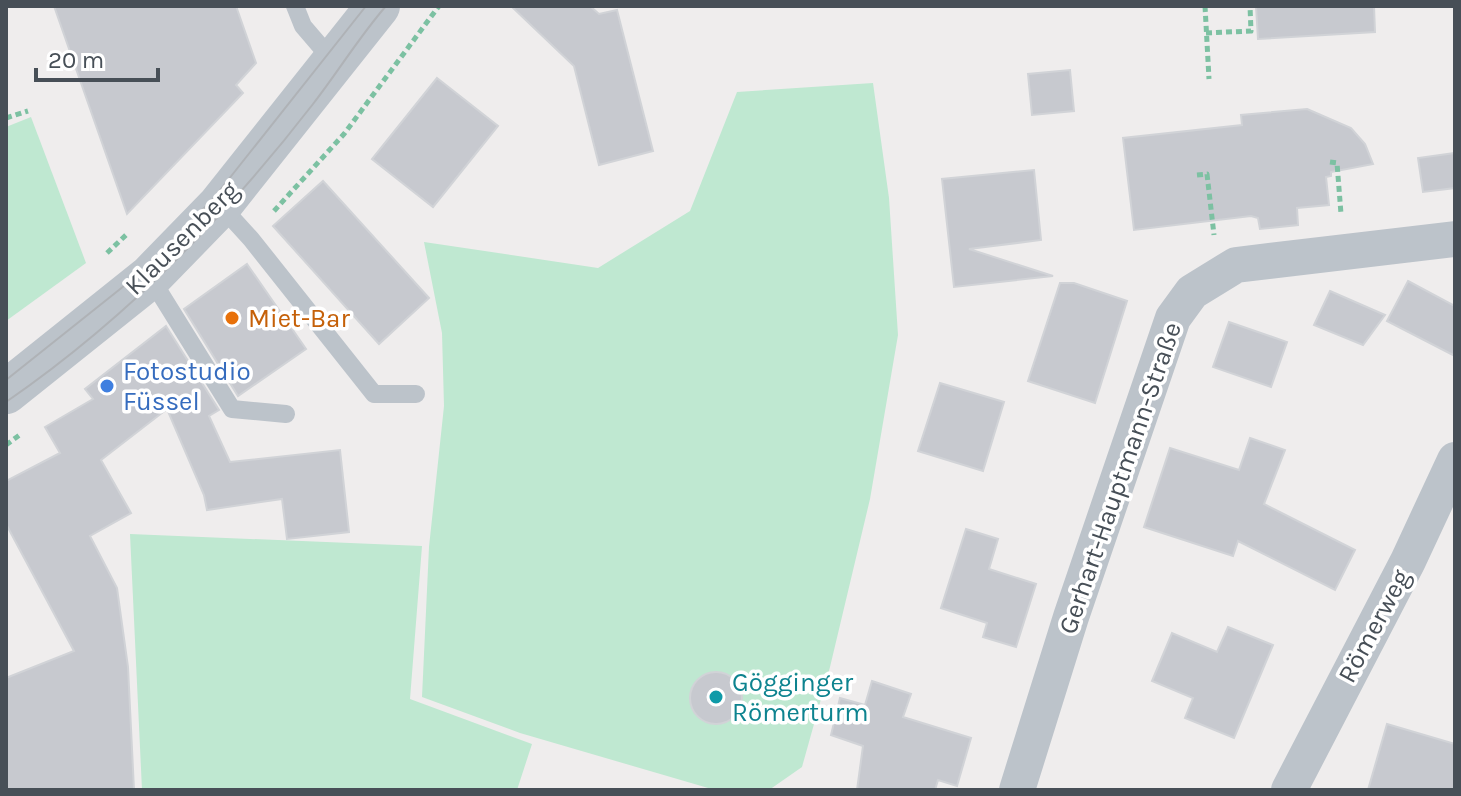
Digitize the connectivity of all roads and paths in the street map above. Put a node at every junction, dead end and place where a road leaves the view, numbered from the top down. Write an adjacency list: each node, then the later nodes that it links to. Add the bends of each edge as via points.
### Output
1 (295, 6): 7 (lane, via 303,26)
2 (378, 6): 7 (street, Klausenberg)
3 (439, 6): 13 (path, via 344,134)
4 (1205, 6): 6 (path)
5 (1250, 6): 6 (path, via 1251,31)
6 (1206, 33): 8 (path)
7 (333, 61): 14 (street, Klausenberg)
8 (1209, 79)
9 (28, 111): 10 (path)
10 (6, 118)
11 (1330, 162): 17 (path, via 1337,163)
12 (1197, 175): 19 (path, via 1207,174)
13 (292, 190)
14 (220, 205): 20 (street, Klausenberg); 22 (lane, via 374,394)
15 (136, 226): 18 (path)
16 (1455, 239): 17 (street, Gerhart-Hauptmann-Straße)
17 (1344, 252): 19 (street, Gerhart-Hauptmann-Straße, via 1236,265)
18 (102, 257)
19 (1218, 276): 25 (street, Gerhart-Hauptmann-Straße, via 1192,292 1173,318)
20 (150, 277): 21 (street, Klausenberg); 23 (lane, via 232,409)
21 (6, 392)
22 (416, 394)
23 (286, 414)
24 (1455, 460): 26 (street, Römerweg)
25 (1017, 790)
26 (1289, 790)

